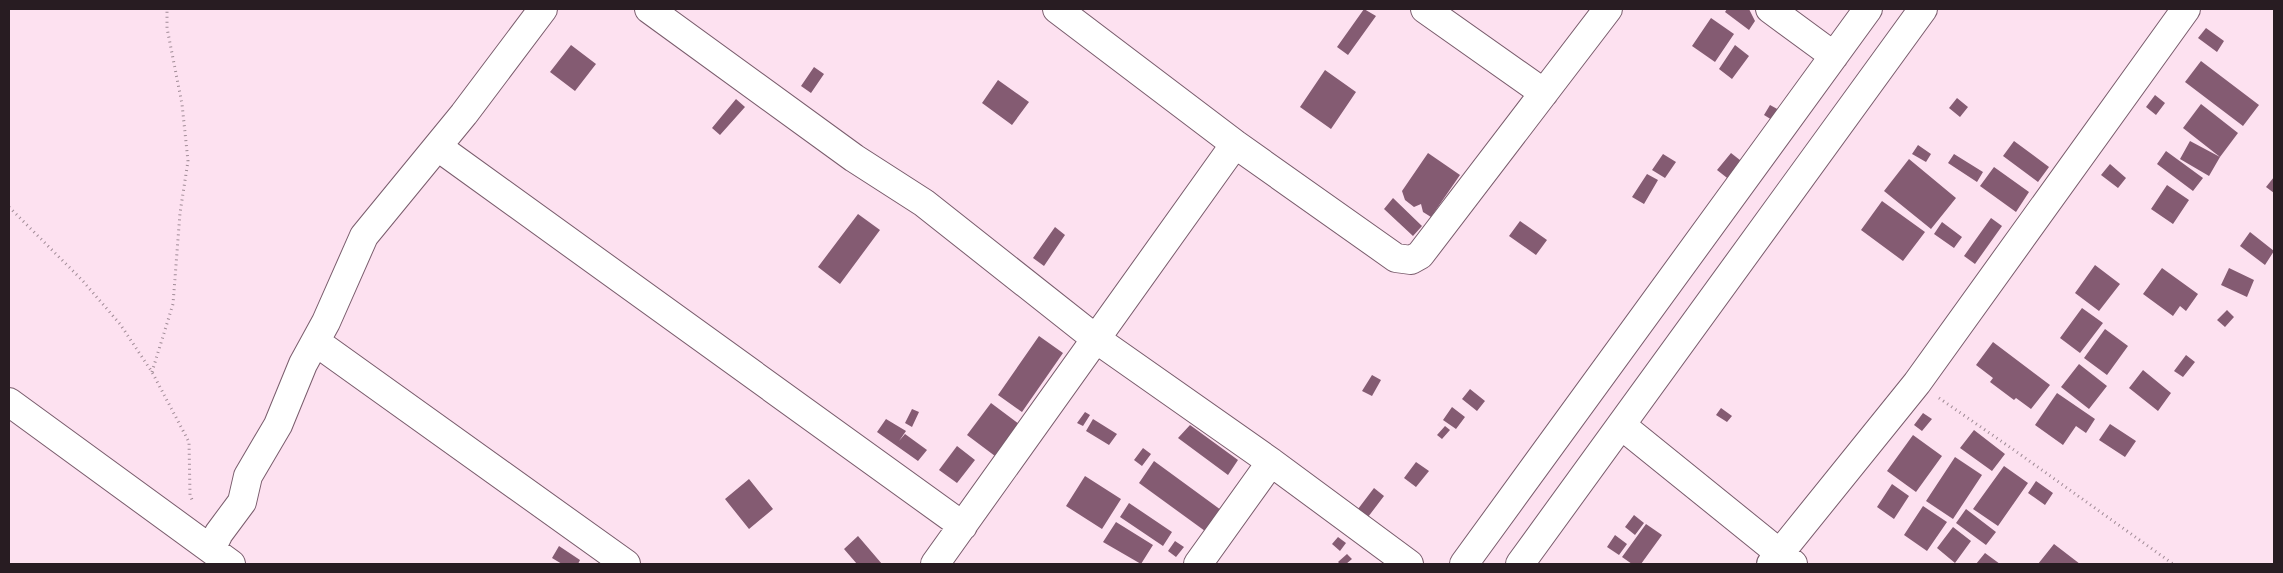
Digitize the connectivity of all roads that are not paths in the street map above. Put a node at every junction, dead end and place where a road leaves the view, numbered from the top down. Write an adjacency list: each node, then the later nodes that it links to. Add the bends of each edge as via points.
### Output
1 (543, 9): 13 (street)
2 (649, 9): 14 (street, via 854,158 924,203)
3 (1057, 9): 12 (street)
4 (1425, 9): 11 (street)
5 (1608, 9): 11 (street)
6 (1770, 9): 10 (street)
7 (1868, 9): 10 (street)
8 (1923, 9): 17 (street)
9 (2186, 9): 21 (street, via 1917,383)
10 (1834, 56): 26 (street)
11 (1544, 93): 12 (street, via 1420,255 1411,260 1396,258)
12 (1236, 144): 14 (street)
13 (438, 147): 15 (street, via 364,236); 19 (street)
14 (1096, 339): 18 (street); 19 (street)
15 (316, 342): 20 (street, via 303,364 278,425 248,476 242,502); 22 (street)
16 (9, 402): 20 (street)
17 (1621, 426): 21 (street); 27 (street)
18 (1271, 462): 24 (street); 25 (street)
19 (963, 526): 23 (street)
20 (220, 549)
21 (1780, 561)
22 (626, 564)
23 (935, 564)
24 (1198, 564)
25 (1409, 564)
26 (1464, 564)
27 (1520, 564)

